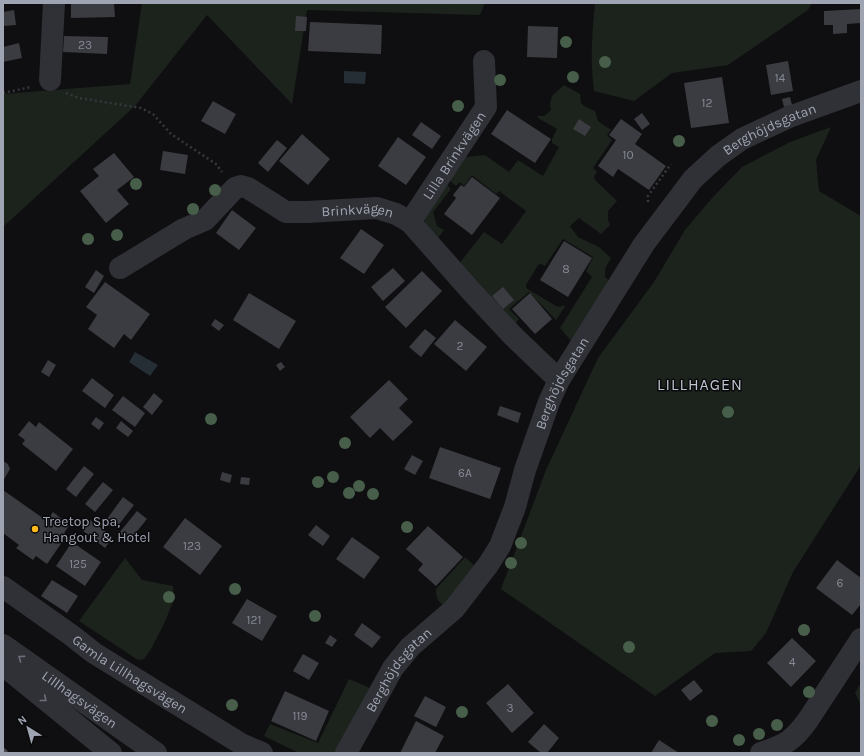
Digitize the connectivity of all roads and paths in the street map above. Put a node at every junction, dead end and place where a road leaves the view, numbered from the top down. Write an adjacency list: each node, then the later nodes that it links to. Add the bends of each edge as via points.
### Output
1 (54, 3): 3 (street)
2 (484, 61): 7 (street, Lilla Brinkvägen, via 486,107)
3 (50, 80): 5 (path, via 22,90); 6 (path, via 63,92 79,98 141,108 153,114 171,134 216,164)
4 (861, 90): 9 (street, Berghöjdsgatan, via 789,117 742,139 718,156 693,179 644,244)
5 (3, 93)
6 (230, 182): 7 (street, Brinkvägen, via 248,188 286,212 377,208); 8 (street, via 205,220 184,228)
7 (410, 222): 9 (street, Brinkvägen, via 471,291)
8 (120, 268)
9 (558, 380): 17 (street, Berghöjdsgatan, via 500,546 454,609 410,647 393,668)
10 (3, 586): 16 (street, Gamla Lillhagsvägen, via 94,653 237,741)
11 (861, 639): 18 (street, via 799,732 791,741)
12 (3, 645): 15 (street, Lillhagsvägen, one-way to 12)
13 (3, 665): 14 (street, Lillhagsvägen, one-way to 14)
14 (112, 753)
15 (156, 753)
16 (262, 753)
17 (346, 753)
18 (761, 753)

